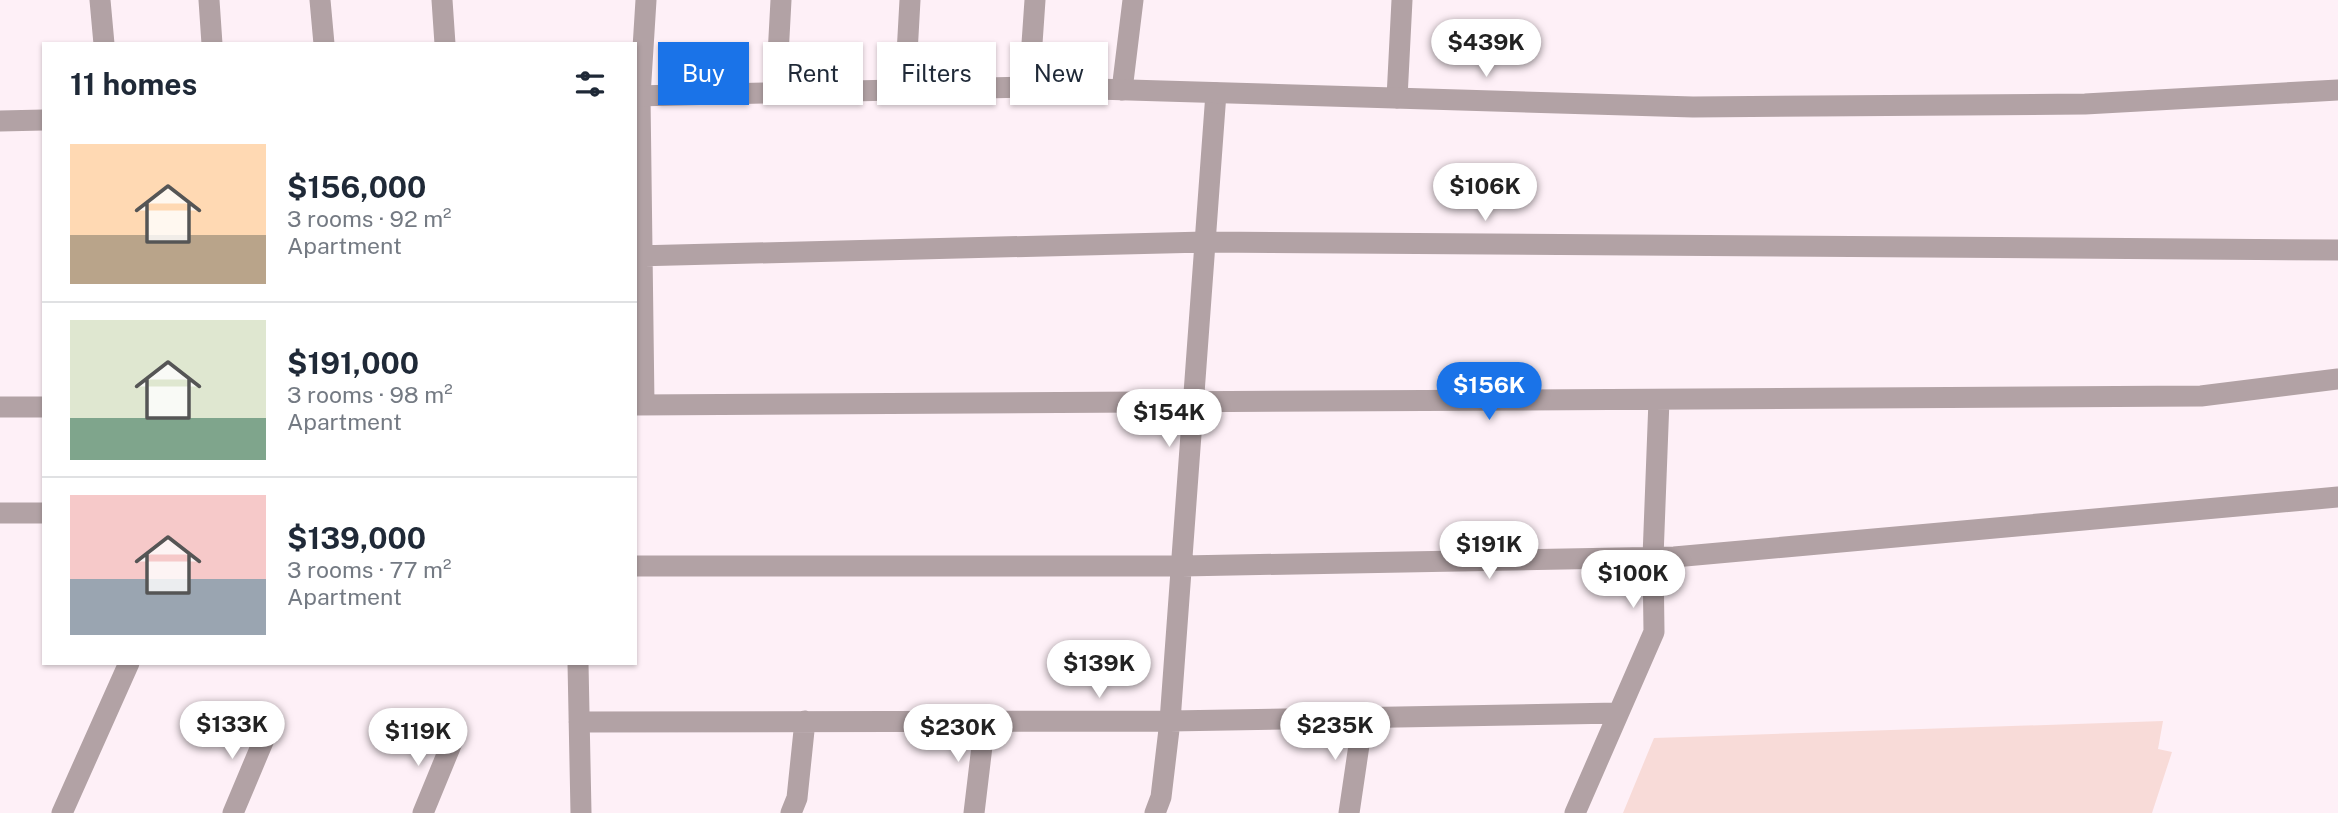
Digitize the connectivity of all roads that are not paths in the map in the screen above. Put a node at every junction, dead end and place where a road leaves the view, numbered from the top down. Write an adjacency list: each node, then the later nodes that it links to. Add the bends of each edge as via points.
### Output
1 (100, 0): 11 (street)
2 (209, 0): 12 (street)
3 (320, 0): 13 (street)
4 (442, 0): 14 (street)
5 (646, 0): 23 (street)
6 (781, 0): 15 (street)
7 (910, 0): 16 (street)
8 (1035, 0): 17 (street)
9 (1133, 0): 19 (street)
10 (1402, 0): 24 (street)
11 (104, 42)
12 (212, 42)
13 (324, 42)
14 (445, 42)
15 (779, 42)
16 (908, 42)
17 (1032, 42)
18 (1108, 90): 19 (street)
19 (1122, 90): 22 (street)
20 (2338, 90): 24 (street, via 2085,104 1693,107)
21 (763, 93): 23 (street)
22 (1216, 93): 24 (street); 27 (street)
23 (638, 96): 29 (street)
24 (1397, 98)
25 (0, 121): 26 (street)
26 (42, 121)
27 (1205, 242): 28 (street); 29 (street); 32 (street)
28 (2338, 250)
29 (639, 256): 33 (street)
30 (2338, 379): 31 (street, via 2201,396)
31 (1659, 400): 32 (street); 39 (street)
32 (1194, 403): 33 (street); 41 (street)
33 (640, 405)
34 (0, 407): 35 (street)
35 (42, 407)
36 (2338, 497): 39 (street)
37 (0, 513): 38 (street)
38 (42, 513)
39 (1653, 557): 41 (street); 44 (street, via 1654,632)
40 (637, 566): 41 (street)
41 (1182, 566): 47 (street)
42 (128, 665): 52 (street)
43 (578, 665): 48 (street)
44 (1618, 713): 45 (street); 60 (street)
45 (1363, 718): 47 (street); 59 (street)
46 (985, 721): 47 (street); 49 (street); 57 (street)
47 (1170, 721): 58 (street)
48 (579, 722): 49 (street); 55 (street)
49 (805, 722): 56 (street, via 797,798)
50 (270, 725): 53 (street)
51 (453, 740): 54 (street)
52 (62, 813)
53 (233, 813)
54 (423, 813)
55 (581, 813)
56 (791, 813)
57 (974, 813)
58 (1155, 813)
59 (1349, 813)
60 (1575, 813)

